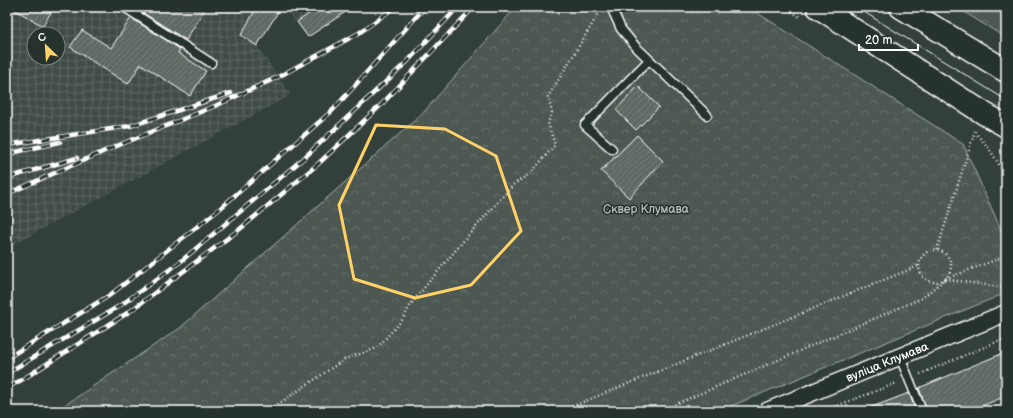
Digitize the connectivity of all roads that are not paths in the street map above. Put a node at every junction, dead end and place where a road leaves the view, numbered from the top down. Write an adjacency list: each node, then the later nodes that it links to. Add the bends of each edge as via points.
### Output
1 (124, 7): 6 (lane)
2 (611, 7): 5 (lane, via 621,29)
3 (818, 7): 9 (main road)
4 (901, 7): 7 (main road)
5 (649, 60): 8 (lane); 10 (lane, via 585,125)
6 (210, 63)
7 (1006, 71)
8 (706, 115)
9 (1006, 126)
10 (612, 149)
11 (1006, 313): 12 (street, вуліца Клумава)
12 (900, 357): 13 (street, вуліца Клумава); 14 (lane)
13 (767, 411)
14 (922, 411)

